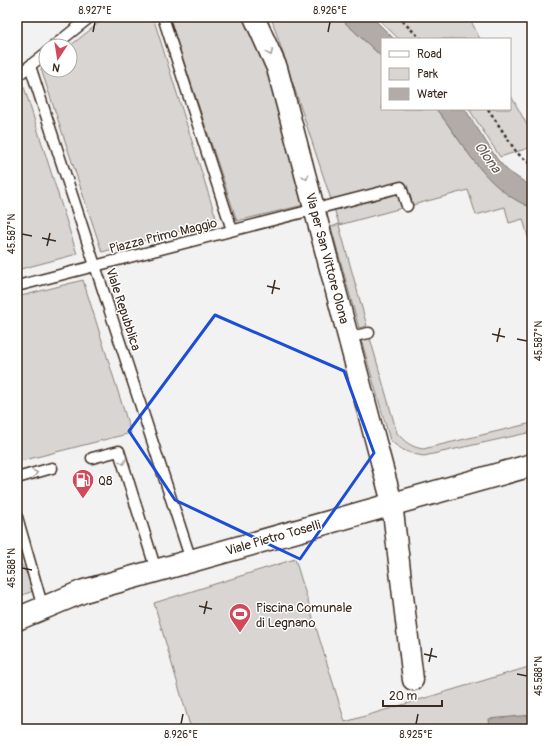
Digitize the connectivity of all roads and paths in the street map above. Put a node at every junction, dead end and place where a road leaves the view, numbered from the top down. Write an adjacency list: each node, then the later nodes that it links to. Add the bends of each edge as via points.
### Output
1 (90, 17): 5 (lane)
2 (163, 17): 14 (lane)
3 (254, 17): 13 (street, Via per San Vittore Olona, one-way to 13, via 277,68)
4 (398, 17): 6 (path)
5 (64, 38)
6 (420, 38)
7 (38, 59): 8 (lane)
8 (30, 66): 9 (lane); 15 (lane, Viale Repubblica)
9 (17, 76)
10 (489, 110): 11 (path, via 517,153)
11 (532, 165)
12 (407, 206): 13 (lane, Piazza Primo Maggio, via 401,187)
13 (315, 209): 14 (lane, Piazza Primo Maggio); 18 (street, Via per San Vittore Olona)
14 (232, 230): 15 (lane, Piazza Primo Maggio)
15 (96, 265): 16 (lane, Piazza Primo Maggio); 25 (lane, Viale Repubblica)
16 (17, 286)
17 (369, 333): 18 (lane)
18 (349, 337): 23 (street, Via per San Vittore Olona)
19 (92, 458): 26 (lane, one-way to 26, via 119,451)
20 (532, 465): 23 (main road, Viale Pietro Toselli)
21 (52, 468): 22 (lane, one-way to 21)
22 (17, 478)
23 (392, 503): 25 (main road, Viale Pietro Toselli); 29 (street, Via per San Vittore Olona)
24 (17, 517): 27 (lane)
25 (191, 560): 26 (main road, Viale Pietro Toselli)
26 (156, 570): 27 (main road, Viale Pietro Toselli, via 84,591)
27 (44, 608): 28 (main road, Viale Pietro Toselli)
28 (17, 618)
29 (413, 680)

